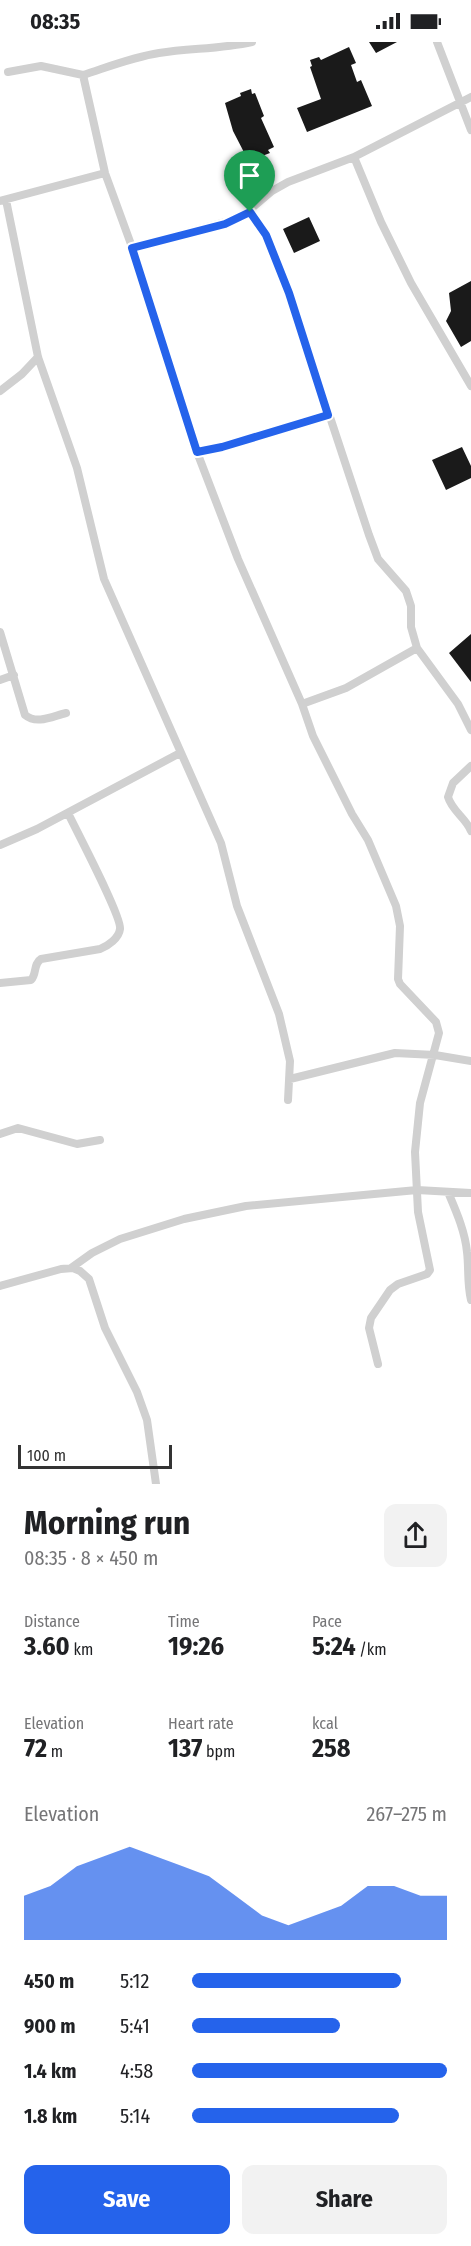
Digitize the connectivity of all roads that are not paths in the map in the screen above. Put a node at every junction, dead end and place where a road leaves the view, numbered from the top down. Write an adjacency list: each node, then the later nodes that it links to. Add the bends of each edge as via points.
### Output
1 (252, 42): 3 (street)
2 (437, 42): 7 (street)
3 (228, 45): 5 (street, via 156,54)
4 (8, 72): 5 (street, via 41,66)
5 (82, 75): 10 (street)
6 (471, 97): 7 (street)
7 (460, 102): 8 (street); 9 (street)
8 (471, 130)
9 (354, 158): 12 (street, via 272,190); 15 (street, via 411,283)
10 (105, 173): 11 (street); 13 (street)
11 (3, 201): 14 (street)
12 (250, 212): 13 (street, via 225,224); 17 (street, via 266,235 289,293)
13 (132, 248): 18 (street)
14 (38, 357): 16 (street); 26 (street, via 77,468 104,579)
15 (471, 386)
16 (0, 391)
17 (328, 415): 18 (street); 20 (street, via 378,559 406,591)
18 (197, 452): 23 (street, via 238,559)
19 (0, 632): 21 (street)
20 (417, 648): 23 (street, via 346,688); 25 (street, via 458,704)
21 (14, 675): 22 (street); 24 (street, via 28,718 40,720)
22 (0, 680)
23 (302, 704): 32 (street, via 323,758 368,840 396,906 400,926 398,979 436,1022 439,1033)
24 (66, 713)
25 (471, 730)
26 (180, 753): 28 (street); 34 (street, via 220,843 237,906 279,1014 290,1061)
27 (471, 766): 29 (street, via 453,783 448,797)
28 (68, 813): 30 (street); 31 (street, via 120,929 100,949 41,959 31,980)
29 (471, 831)
30 (0, 845)
31 (0, 982)
32 (435, 1055): 33 (street); 34 (street, via 395,1053); 38 (street, via 420,1103 415,1152)
33 (471, 1061)
34 (290, 1079): 35 (street)
35 (288, 1100)
36 (0, 1134): 37 (street, via 18,1128 77,1144)
37 (100, 1140)
38 (417, 1190): 39 (street); 41 (street, via 246,1206 184,1219 120,1239); 44 (street, via 430,1270 390,1290 371,1318 369,1328)
39 (448, 1192): 40 (street); 43 (street, via 467,1251)
40 (471, 1193)
41 (71, 1268): 42 (street); 45 (street, via 89,1279 105,1328 137,1392 147,1420)
42 (0, 1286)
43 (471, 1300)
44 (378, 1364)
45 (156, 1484)

